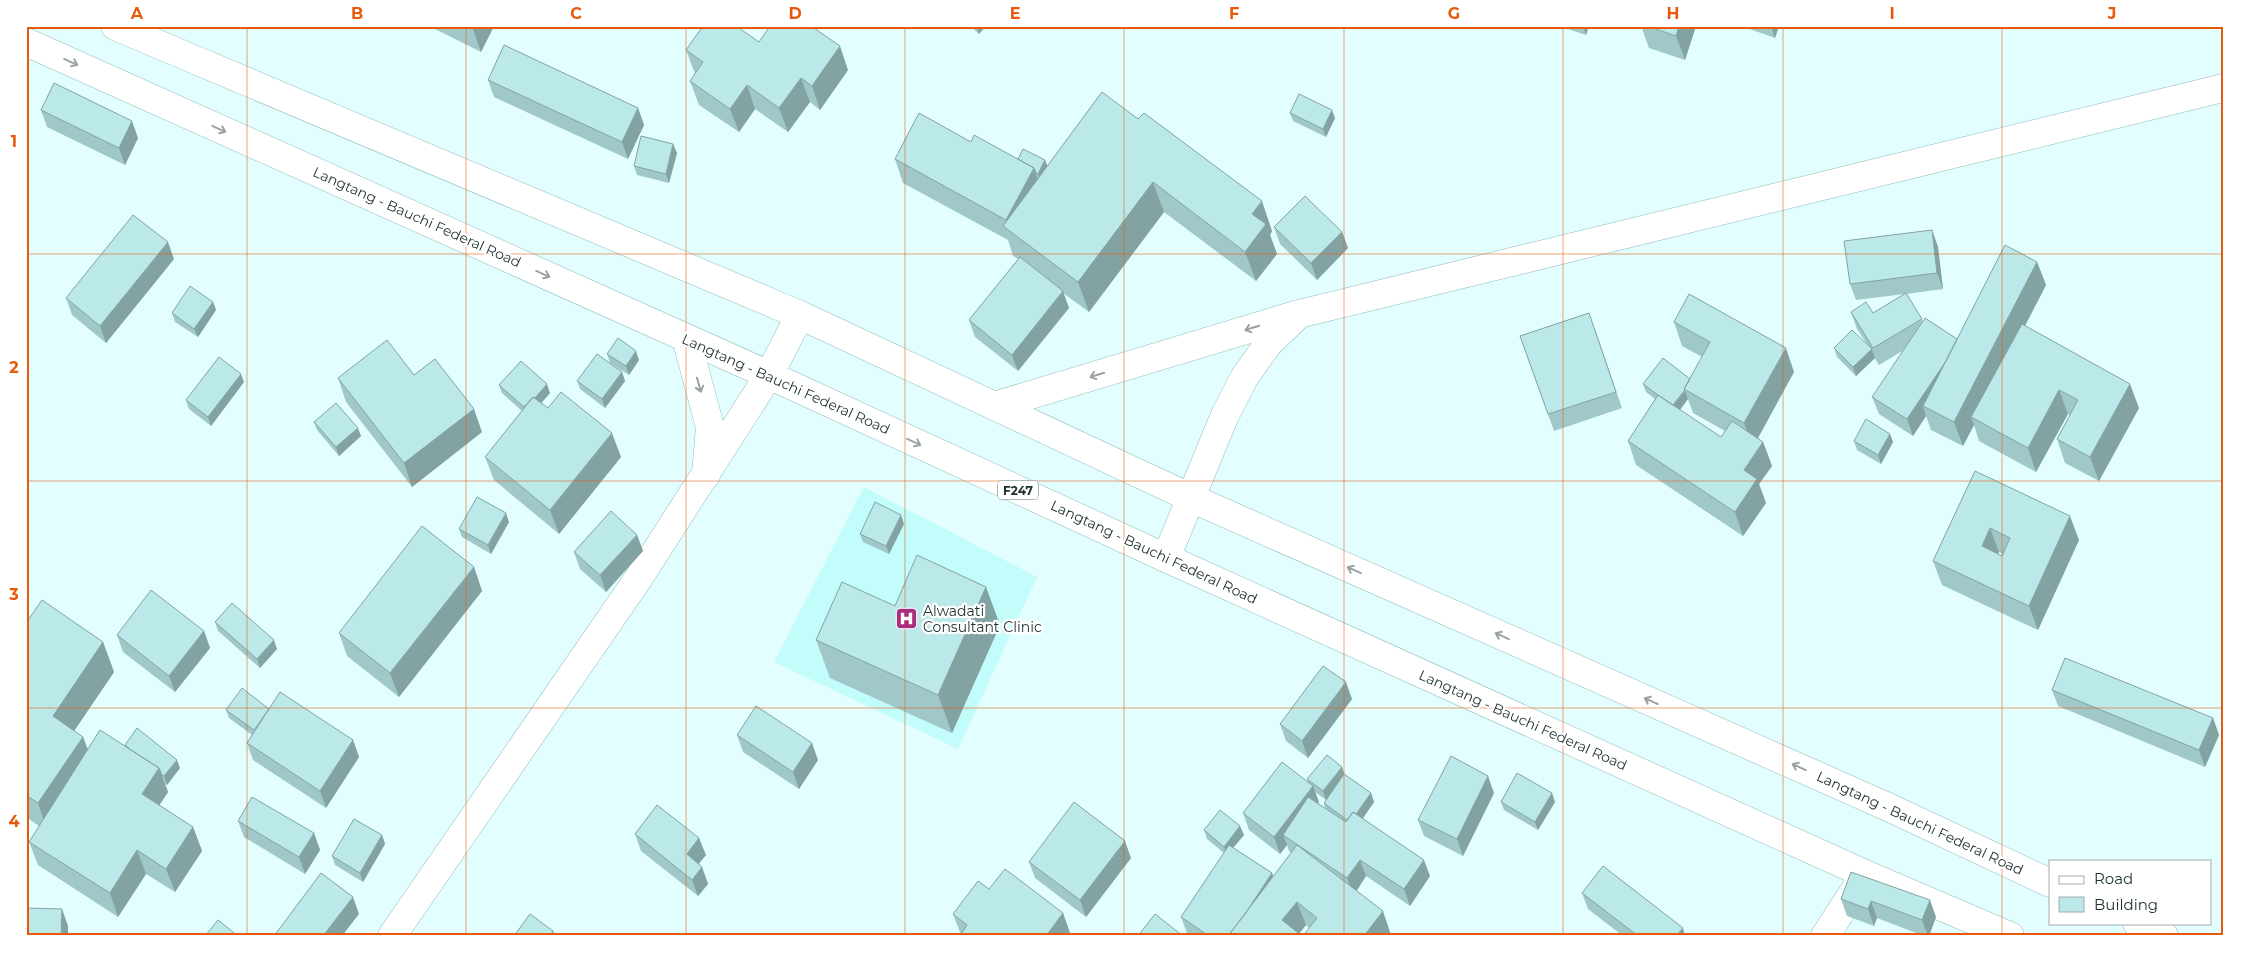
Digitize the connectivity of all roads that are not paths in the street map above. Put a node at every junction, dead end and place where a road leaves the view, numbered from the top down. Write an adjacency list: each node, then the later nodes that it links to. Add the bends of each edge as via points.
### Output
1 (116, 26): 4 (main road, Langtang - Bauchi Federal Road)
2 (26, 42): 6 (main road, Langtang - Bauchi Federal Road / F247, one-way to 6)
3 (2223, 88): 5 (main road)
4 (800, 314): 7 (main road); 8 (main road, Langtang - Bauchi Federal Road)
5 (1299, 314): 8 (main road, one-way to 8); 10 (main road, via 1268,344 1244,378)
6 (686, 338): 7 (main road, Langtang - Bauchi Federal Road / F247); 9 (main road, one-way to 9, via 710,428)
7 (769, 375): 9 (main road); 11 (main road, Langtang - Bauchi Federal Road / F247, one-way to 11)
8 (994, 406): 10 (main road, Langtang - Bauchi Federal Road)
9 (706, 475): 15 (main road)
10 (1191, 498): 11 (main road); 13 (main road, Langtang - Bauchi Federal Road, one-way to 10)
11 (1166, 558): 12 (main road, Langtang - Bauchi Federal Road / F247)
12 (1865, 874): 16 (main road); 17 (main road, Langtang - Bauchi Federal Road / F247)
13 (2049, 882)
14 (2140, 924): 18 (main road)
15 (392, 936)
16 (1826, 936)
17 (2010, 936)
18 (2164, 936)

